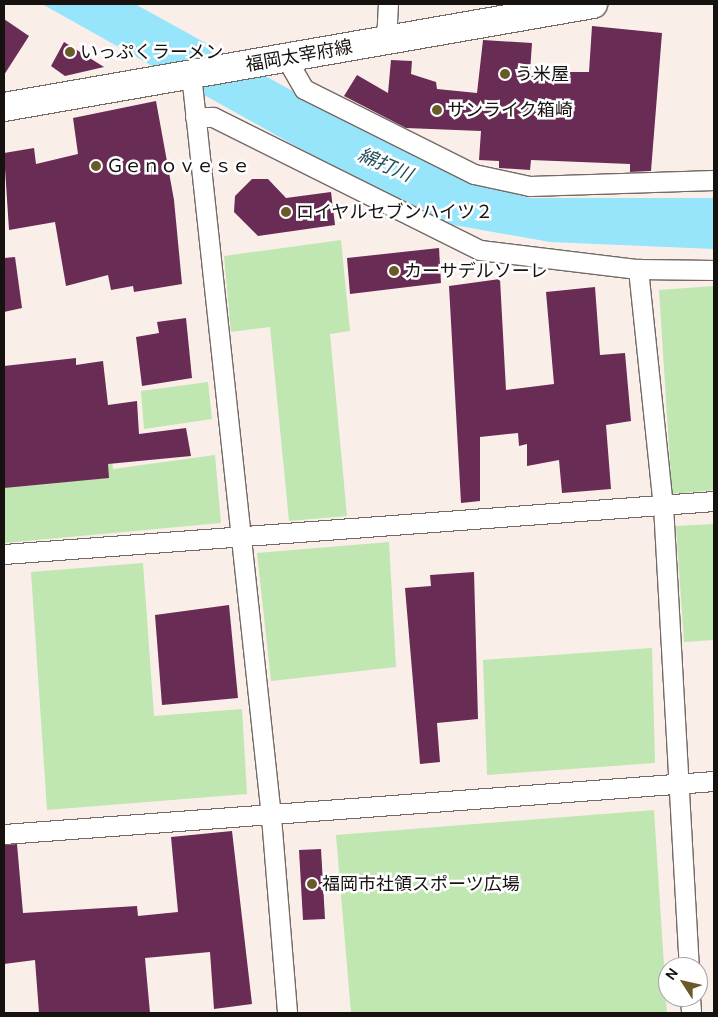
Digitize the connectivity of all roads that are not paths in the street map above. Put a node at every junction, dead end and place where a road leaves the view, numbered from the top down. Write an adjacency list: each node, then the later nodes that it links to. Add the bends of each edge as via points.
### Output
1 (388, 4): 3 (street)
2 (594, 4): 3 (main road, 福岡太宰府線)
3 (386, 41): 4 (main road, 福岡太宰府線)
4 (280, 59): 5 (main road, 福岡太宰府線); 8 (street, via 304,89 474,174 530,186)
5 (192, 84): 6 (main road, 福岡太宰府線, via 160,80); 7 (street)
6 (4, 107)
7 (195, 117): 9 (street, via 213,117 480,250); 13 (street)
8 (714, 180)
9 (638, 270): 10 (street); 12 (street)
10 (714, 270)
11 (714, 501): 12 (street)
12 (662, 505): 13 (street); 16 (street)
13 (239, 538): 14 (street); 17 (street)
14 (4, 554)
15 (714, 781): 16 (street)
16 (679, 784): 17 (street); 19 (street)
17 (270, 817): 18 (street); 20 (street)
18 (4, 834)
19 (688, 957)
20 (287, 1013)

